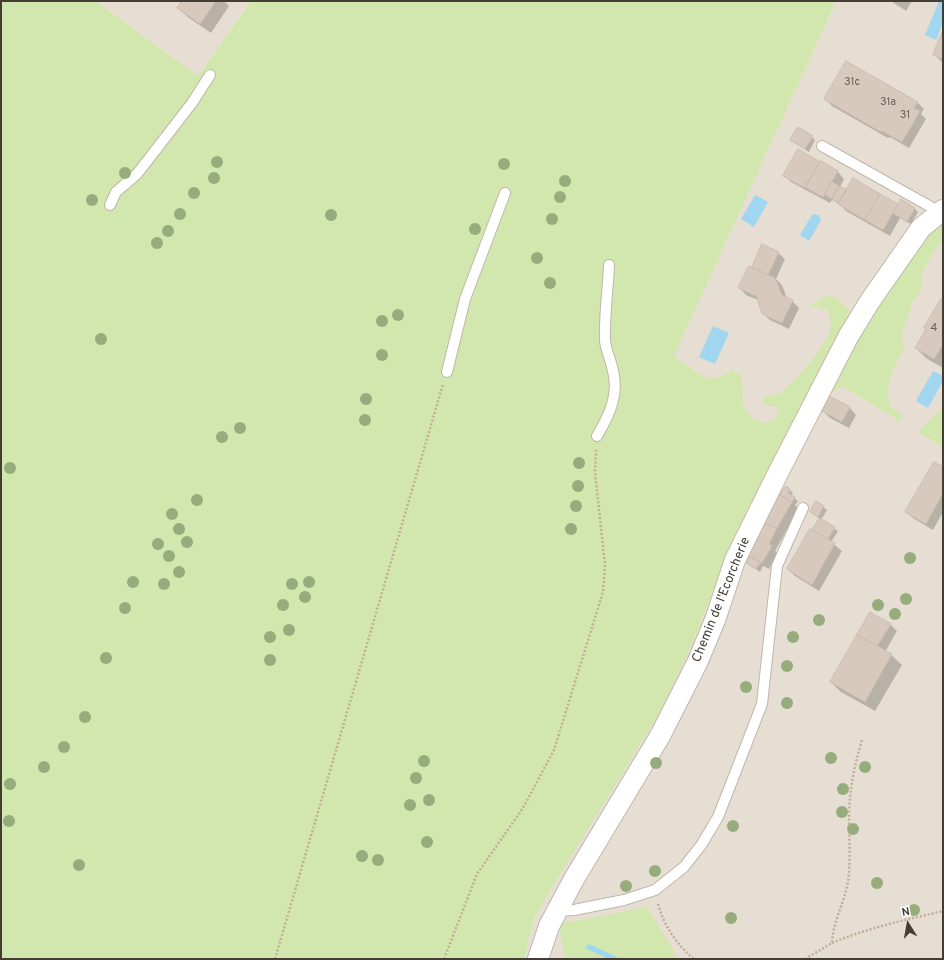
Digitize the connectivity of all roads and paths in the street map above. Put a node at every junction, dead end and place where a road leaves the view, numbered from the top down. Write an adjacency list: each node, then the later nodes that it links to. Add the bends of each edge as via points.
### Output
1 (210, 75): 4 (lane, via 192,103 137,174 116,192)
2 (822, 146): 5 (lane)
3 (505, 193): 7 (lane, via 464,299)
4 (110, 205)
5 (941, 211): 12 (street, Chemin de l'Ecorcherie, via 921,228 848,337 735,560 716,620 660,736)
6 (609, 265): 8 (lane, via 605,343 615,380 615,392 608,416)
7 (447, 372): 15 (path)
8 (597, 436): 16 (path, via 595,472 605,565 603,592 554,750 523,808 477,874)
9 (803, 508): 11 (lane, via 776,566 762,704 718,817 684,867)
10 (862, 740): 14 (path, via 851,786 848,881 834,924)
11 (655, 890): 12 (lane, via 610,903); 18 (path, via 666,924 683,950)
12 (556, 911): 17 (street, Chemin de l'Ecorcherie)
13 (943, 911): 14 (path, via 877,927)
14 (832, 944): 19 (path)
15 (275, 959)
16 (444, 959)
17 (538, 959)
18 (694, 959)
19 (805, 959)

